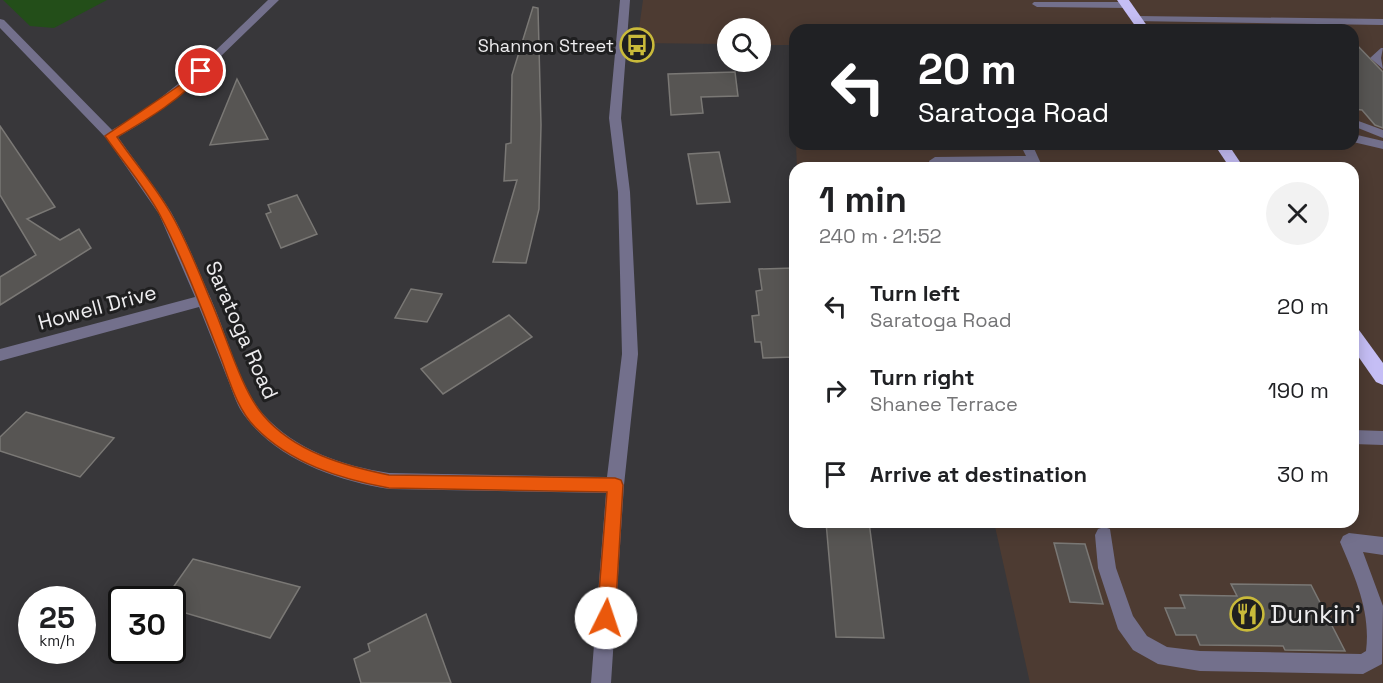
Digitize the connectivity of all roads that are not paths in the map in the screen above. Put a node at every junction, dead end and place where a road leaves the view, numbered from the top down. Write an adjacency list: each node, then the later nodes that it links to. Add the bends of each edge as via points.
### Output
1 (274, 0): 13 (street, via 183,87)
2 (625, 0): 24 (street, via 615,118 624,192 630,354)
3 (1125, 3): 4 (street); 5 (highway)
4 (1037, 4)
5 (1137, 19): 7 (street); 8 (highway)
6 (0, 22): 13 (street, Saratoga Road)
7 (1383, 22)
8 (1140, 24)
9 (1381, 51): 10 (street, via 1375,58)
10 (1383, 66)
11 (1359, 124): 12 (street)
12 (1383, 134)
13 (111, 136): 18 (street, Saratoga Road, via 165,213)
14 (1359, 139): 15 (street)
15 (1383, 145)
16 (935, 162): 17 (street)
17 (969, 162)
18 (204, 300): 20 (street, Howell Drive); 24 (street, Saratoga Road, via 246,404 286,444 317,461 389,482)
19 (1359, 343): 21 (highway)
20 (0, 355)
21 (1383, 377)
22 (1359, 437): 23 (street)
23 (1383, 438)
24 (615, 485): 27 (street)
25 (1104, 535): 26 (street, via 1107,568 1125,622 1140,643 1165,657 1200,661 1363,664 1375,657 1380,642 1377,615 1368,581 1349,542)
26 (1383, 546)
27 (601, 683)

